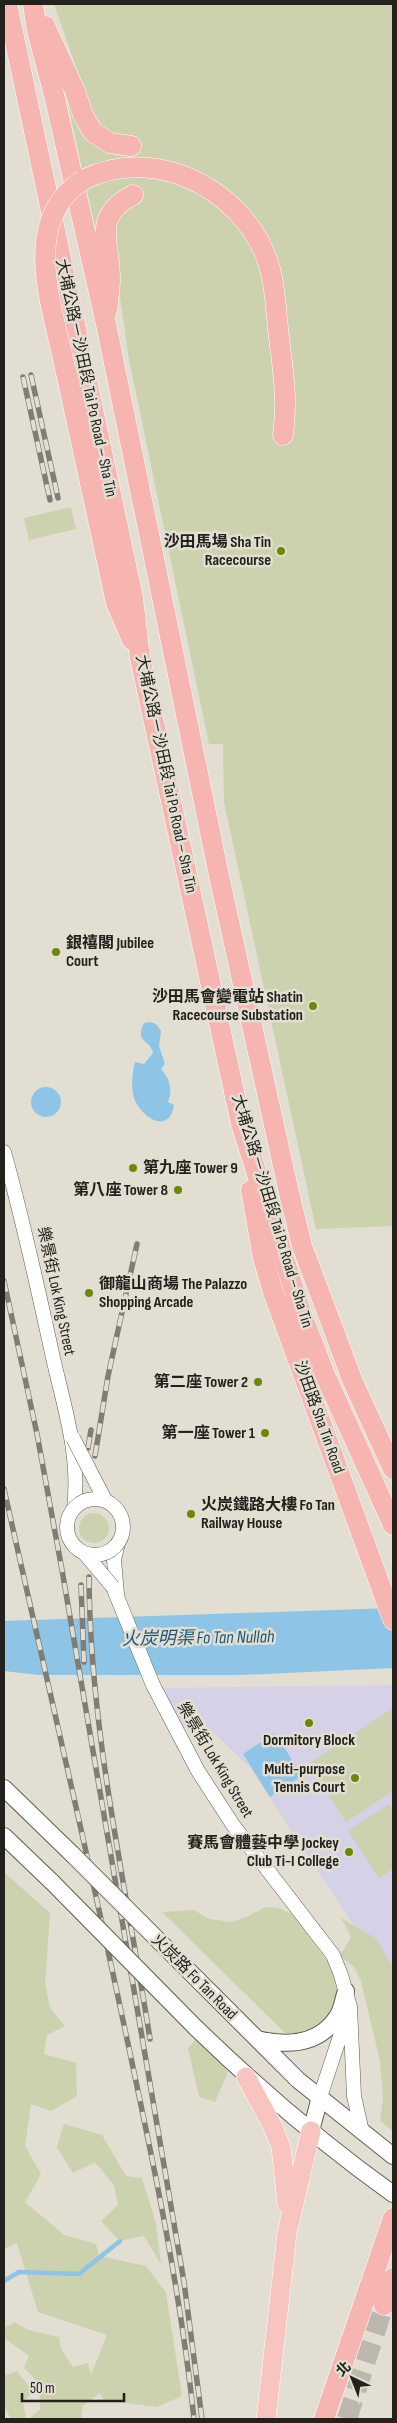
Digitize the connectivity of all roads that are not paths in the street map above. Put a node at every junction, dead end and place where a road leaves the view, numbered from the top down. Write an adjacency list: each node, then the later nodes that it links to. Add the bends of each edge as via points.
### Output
1 (6, 4): 7 (highway, 大埔公路－沙田段 Tai Po Road – Sha Tin, via 134,598)
2 (33, 4): 3 (highway, via 75,91 82,115 93,132 110,143); 5 (highway, 大埔公路－沙田段 Tai Po Road – Sha Tin)
3 (131, 146)
4 (133, 195): 5 (highway, via 109,213 104,227 110,279)
5 (106, 324): 11 (highway, 大埔公路－沙田段 Tai Po Road – Sha Tin, via 219,876 302,1246 353,1382)
6 (283, 435): 7 (highway, bridge, via 287,400 268,262 255,235 235,209 194,180 159,169 128,167 101,171 76,185 63,197 46,235 48,282 116,603)
7 (140, 658): 8 (highway, 大埔公路－沙田段 Tai Po Road – Sha Tin)
8 (242, 1124): 14 (highway, 大埔公路－沙田段 Tai Po Road – Sha Tin, via 301,1312); 18 (highway, 沙田路 Sha Tin Road, via 265,1267)
9 (4, 1152): 10 (street, 樂景街 Lok King Street, via 24,1223)
10 (72, 1438): 12 (street, 樂景街 Lok King Street, bridge); 13 (street, 樂景街 Lok King Street, bridge, via 76,1476)
11 (393, 1469)
12 (105, 1500): 13 (street, bridge, via 89,1499); 15 (street, bridge, via 114,1506 122,1519 122,1535)
13 (74, 1508): 16 (street, bridge, via 69,1516 67,1534 77,1550)
14 (393, 1525)
15 (118, 1543): 16 (street, bridge, via 103,1554); 17 (street, 樂景街 Lok King Street, via 114,1560)
16 (85, 1554): 17 (street, 樂景街 Lok King Street, bridge)
17 (117, 1594): 21 (street, 樂景街 Lok King Street, via 152,1685 198,1771 232,1825 325,1942 333,1955)
18 (391, 1612)
19 (4, 1788): 22 (main road, 火炭路 Fo Tan Road, bridge)
20 (4, 1836): 23 (main road, 火炭路 Fo Tan Road, bridge)
21 (348, 1999): 22 (main road, via 338,2016 318,2035 305,2041 279,2044); 24 (street); 26 (street, 樂景街 Lok King Street, via 354,2096)
22 (257, 2039): 24 (main road, 火炭路 Fo Tan Road)
23 (246, 2077): 25 (main road, 火炭路 Fo Tan Road); 30 (highway, via 281,2147)
24 (320, 2097): 25 (main road); 26 (main road, 火炭路 Fo Tan Road)
25 (311, 2131): 28 (main road, 火炭路 Fo Tan Road); 30 (highway)
26 (362, 2132): 27 (main road, 火炭路 Fo Tan Road)
27 (393, 2156)
28 (388, 2191)
29 (393, 2218): 34 (highway)
30 (289, 2223): 33 (highway)
31 (393, 2278): 32 (highway)
32 (384, 2305)
33 (266, 2419)
34 (324, 2419)

